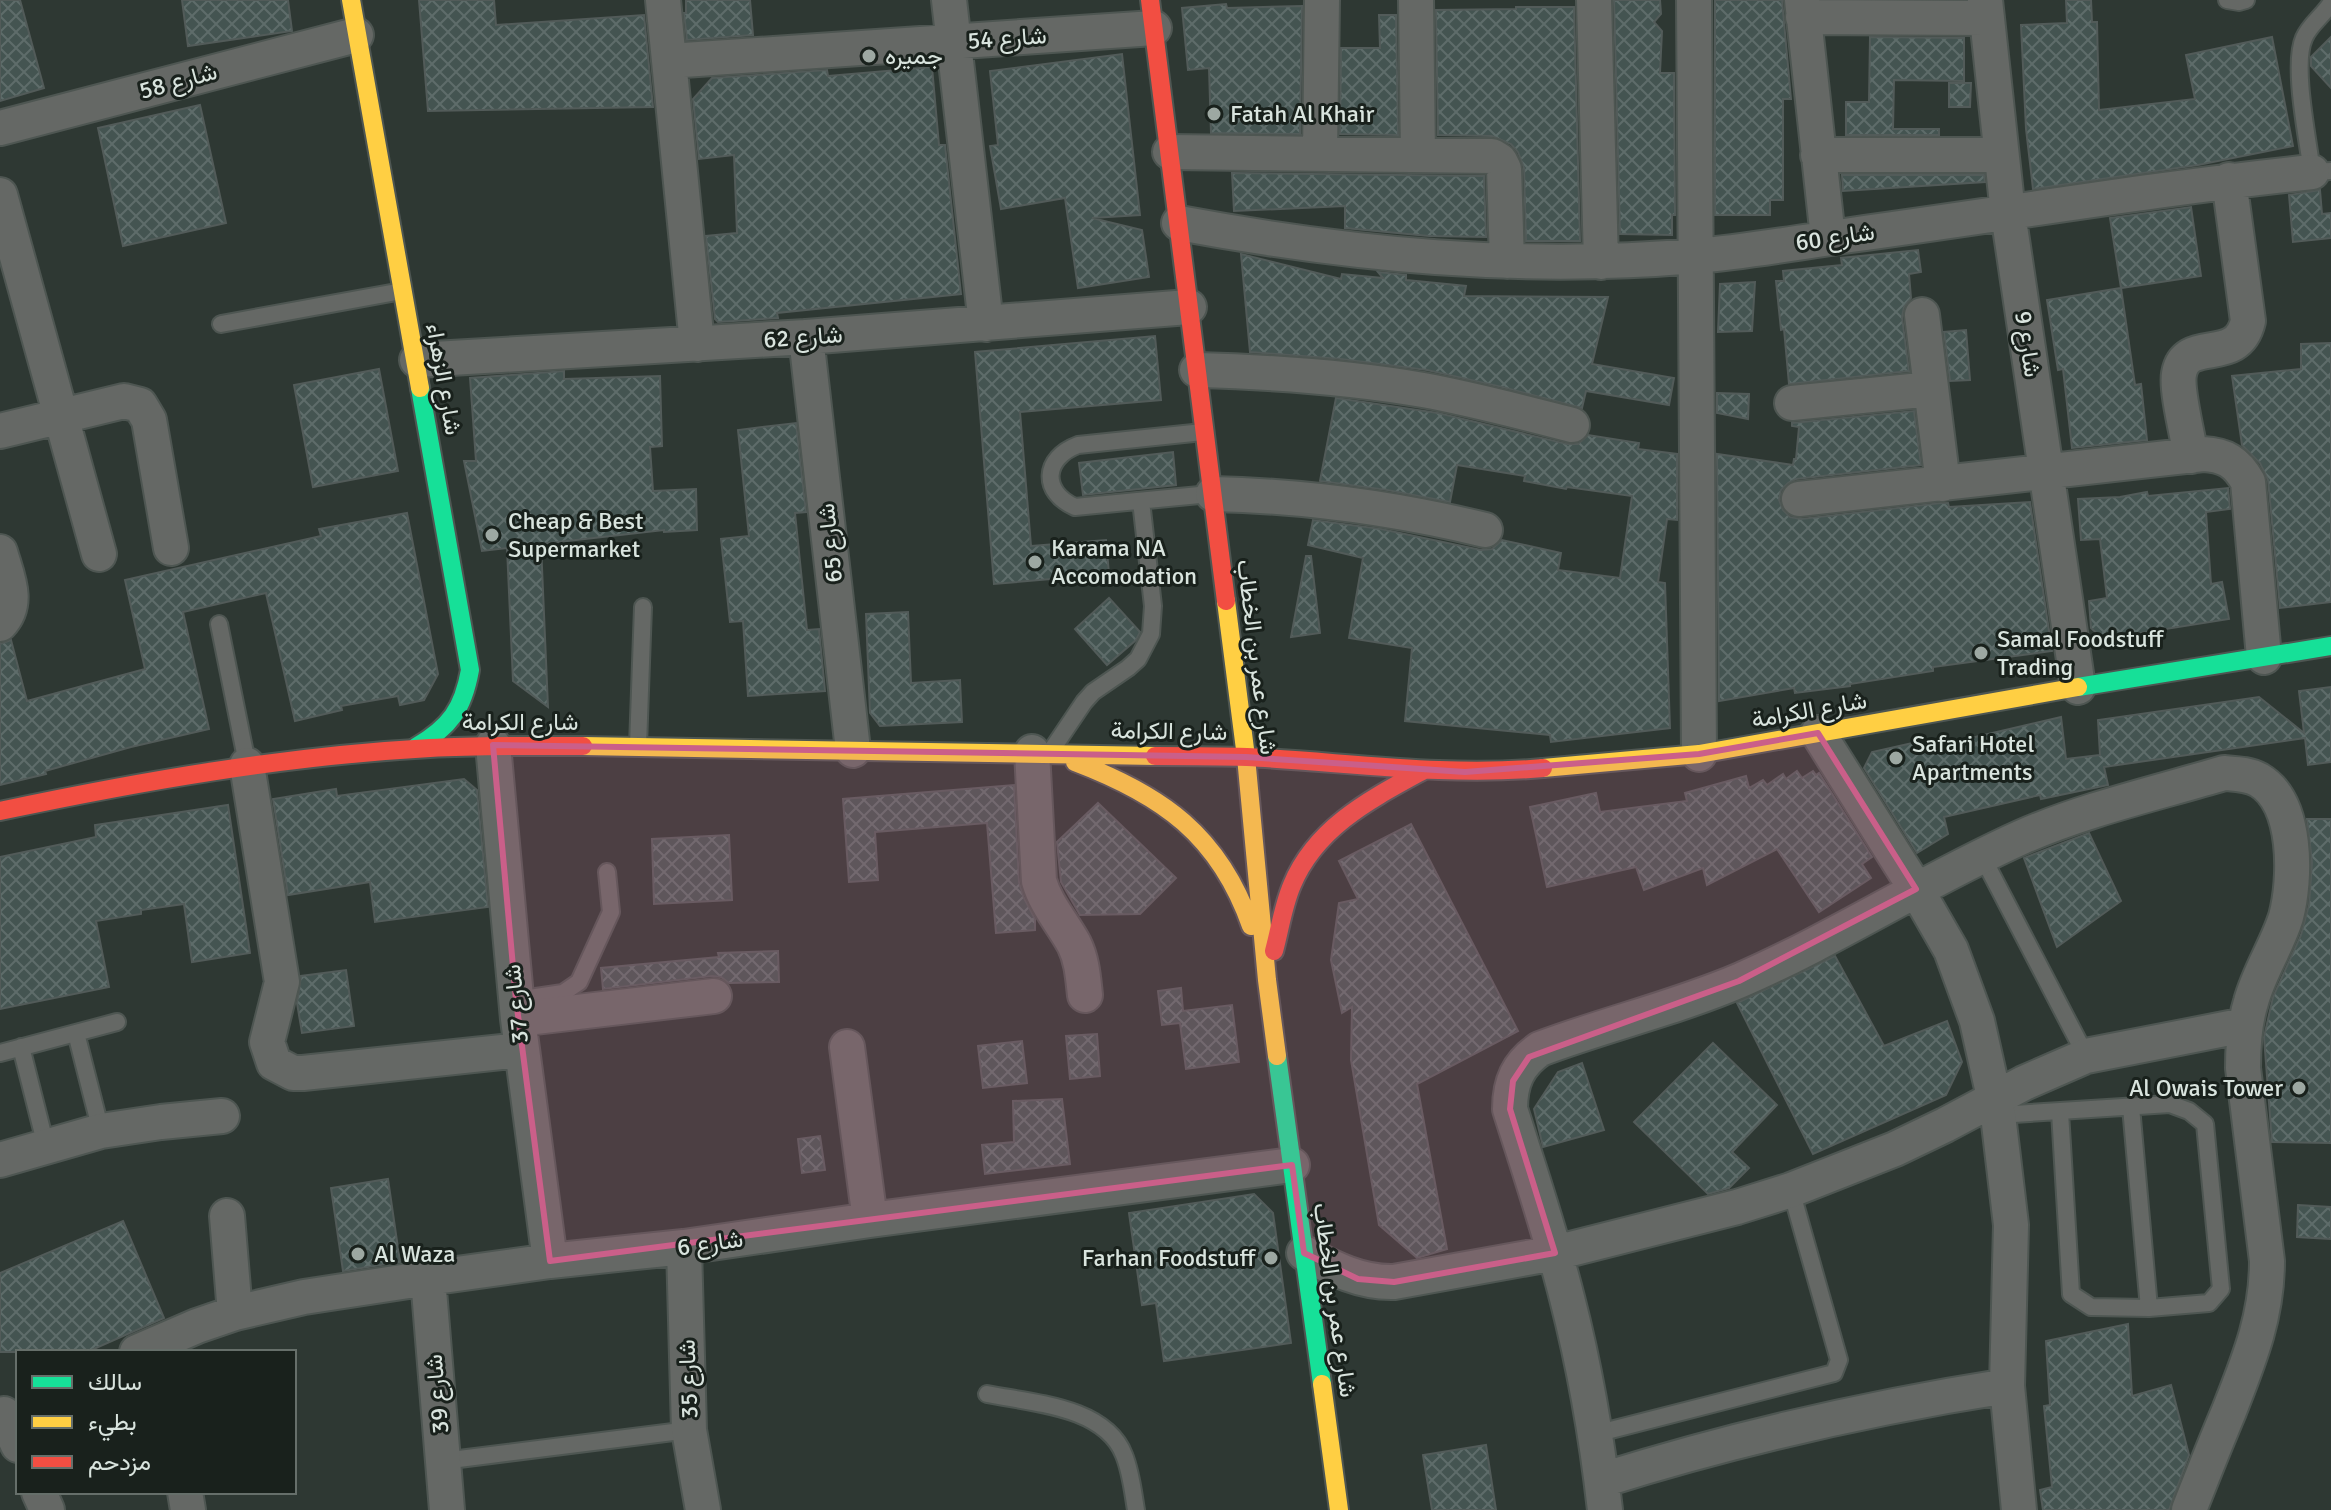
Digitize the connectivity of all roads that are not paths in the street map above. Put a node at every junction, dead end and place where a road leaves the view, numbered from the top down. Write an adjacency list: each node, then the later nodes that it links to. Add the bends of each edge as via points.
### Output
1 (351, 0): 14 (main road, شارع الزهراء)
2 (663, 0): 16 (street)
3 (949, 0): 15 (street)
4 (1322, 0): 19 (street)
5 (1416, 0): 20 (street)
6 (1594, 0): 31 (street)
7 (1694, 0): 29 (street)
8 (2227, 0): 9 (lane)
9 (2246, 0)
10 (2331, 3): 23 (lane, شارع 60, via 2308,31 2299,55)
11 (1802, 8): 12 (street); 21 (street)
12 (1986, 9): 22 (street, شارع 9)
13 (1152, 14): 15 (street, شارع 54); 18 (main road, شارع عمر بن الخطاب)
14 (356, 35): 17 (street, شارع 58); 32 (main road, شارع الزهراء)
15 (954, 41): 16 (street, شارع 54); 36 (street)
16 (669, 61): 38 (street)
17 (0, 128)
18 (1170, 152): 19 (street); 27 (main road, شارع عمر بن الخطاب)
19 (1320, 154): 20 (street)
20 (1418, 155): 30 (street, via 1483,155 1500,161)
21 (1818, 155): 22 (street); 28 (street)
22 (2001, 155): 26 (street, شارع 9)
23 (2321, 171): 24 (street, شارع 60)
24 (2229, 180): 26 (street, شارع 60); 47 (street, via 2248,321 2232,345 2196,352 2182,364 2179,382)
25 (0, 195): 43 (street)
26 (2008, 213): 28 (street, شارع 60); 48 (street, شارع 9)
27 (1179, 223): 30 (street, شارع 60, via 1350,251); 33 (main road, شارع عمر بن الخطاب)
28 (1828, 238): 29 (street, شارع 60)
29 (1697, 256): 31 (street, شارع 60); 69 (street)
30 (1507, 261): 31 (street, شارع 60)
31 (1601, 262)
32 (404, 290): 35 (lane); 39 (main road, شارع الزهراء)
33 (1189, 307): 36 (street, شارع 62); 40 (main road, شارع عمر بن الخطاب)
34 (1922, 315): 41 (street)
35 (221, 324)
36 (986, 324): 37 (street, شارع 62)
37 (806, 337): 38 (street, شارع 62); 67 (street, شارع 65)
38 (697, 344): 39 (street, شارع 62)
39 (417, 360): 65 (main road, شارع الزهراء, via 470,670 461,708 434,737)
40 (1197, 370): 44 (street, via 1271,372 1421,390); 46 (main road, شارع عمر بن الخطاب)
41 (1931, 389): 42 (street); 49 (street)
42 (1792, 403)
43 (61, 416): 45 (street); 54 (street, via 124,401 140,405 149,420); 56 (street)
44 (1572, 425)
45 (0, 431)
46 (1205, 431): 50 (main road, شارع عمر بن الخطاب); 52 (lane, via 1078,445 1066,449 1051,469 1055,493 1075,507)
47 (2191, 456): 48 (street); 61 (street, via 2231,460 2248,482)
48 (2047, 473): 49 (street); 62 (street, شارع 9)
49 (1943, 484): 51 (street)
50 (1213, 494): 52 (lane); 53 (street, via 1378,507); 70 (main road, شارع عمر بن الخطاب)
51 (1799, 499)
52 (1141, 501): 68 (lane, via 1153,606 1151,634 1138,659 1093,692)
53 (1485, 530)
54 (171, 548)
55 (0, 552): 58 (street, via 12,595)
56 (99, 554)
57 (643, 607): 66 (lane)
58 (0, 624)
59 (219, 624): 71 (lane)
60 (2331, 646): 61 (main road, شارع الكرامة)
61 (2264, 657): 62 (main road, شارع الكرامة)
62 (2078, 687): 63 (main road, شارع الكرامة)
63 (1818, 733): 69 (main road, شارع الكرامة); 76 (street)
64 (493, 745): 65 (main road, شارع الكرامة); 66 (main road, شارع الكرامة); 81 (street, شارع 37)
65 (416, 747): 71 (main road, شارع الكرامة)
66 (638, 747): 67 (main road, شارع الكرامة)
67 (853, 750): 68 (main road, شارع الكرامة)
68 (1041, 752): 70 (main road, شارع الكرامة); 77 (main road, via 1135,787 1185,821 1238,892); 78 (street, via 1039,881 1077,952)
69 (1699, 754): 72 (main road, شارع الكرامة, via 1507,771)
70 (1246, 757): 72 (main road, شارع الكرامة); 77 (main road, شارع عمر بن الخطاب)
71 (247, 765): 73 (main road, شارع الكرامة); 81 (street, via 282,982 267,1042 274,1063 303,1073)
72 (1424, 770): 77 (main road, via 1355,810 1321,837 1291,887)
73 (0, 811)
74 (1982, 856): 76 (street); 82 (street, via 2071,818 2224,773 2259,780 2283,808 2292,879 2285,919); 87 (lane)
75 (607, 872): 81 (lane, via 611,912 579,982)
76 (1916, 889): 88 (street, via 1964,982); 101 (street, via 1739,981 1529,1057 1513,1081 1510,1109)
77 (1267, 980): 95 (main road, شارع عمر بن الخطاب)
78 (1085, 995)
79 (714, 996): 81 (street)
80 (117, 1022): 83 (lane)
81 (518, 1023): 102 (street, شارع 37)
82 (2245, 1025): 87 (street); 120 (street, via 2243,1068 2267,1261 2265,1303 2255,1344)
83 (76, 1033): 84 (lane); 92 (lane)
84 (21, 1047): 86 (lane); 93 (lane)
85 (847, 1047): 98 (street)
86 (0, 1053)
87 (2086, 1056): 88 (street, via 2024,1083)
88 (1996, 1107): 90 (lane); 96 (street); 107 (street, via 2011,1225)
89 (2131, 1107): 90 (lane); 104 (lane); 104 (lane, via 2170,1104 2205,1124 2221,1289 2209,1303)
90 (2060, 1112): 104 (lane, via 2071,1294 2091,1307)
91 (222, 1116): 92 (street)
92 (101, 1131): 93 (street)
93 (46, 1146): 94 (street)
94 (0, 1160)
95 (1292, 1165): 98 (street, شارع 6); 100 (main road, شارع عمر بن الخطاب)
96 (1791, 1190): 101 (street); 111 (lane, via 1839,1360 1834,1373)
97 (227, 1216): 105 (street)
98 (870, 1220): 99 (street, شارع 6)
99 (684, 1247): 102 (street, شارع 6); 110 (street, شارع 35)
100 (1304, 1253): 101 (street, via 1358,1279 1394,1282); 118 (main road, شارع عمر بن الخطاب)
101 (1555, 1253): 111 (street)
102 (550, 1261): 103 (street, شارع 6)
103 (428, 1278): 105 (street, شارع 6); 113 (street, شارع 39)
104 (2149, 1308)
105 (235, 1313): 106 (street, شارع 6)
106 (153, 1348)
107 (2007, 1386): 114 (street, via 1883,1406 1668,1459); 119 (street)
108 (987, 1394): 117 (lane, via 1067,1410 1101,1425 1124,1453)
109 (7, 1413): 112 (street)
110 (689, 1430): 113 (lane); 116 (street, شارع 35)
111 (1595, 1434): 114 (street)
112 (16, 1439)
113 (443, 1461): 115 (street, شارع 39)
114 (1603, 1495)
115 (447, 1510)
116 (703, 1510)
117 (1136, 1510)
118 (1339, 1510)
119 (2019, 1510)
120 (2189, 1510)

